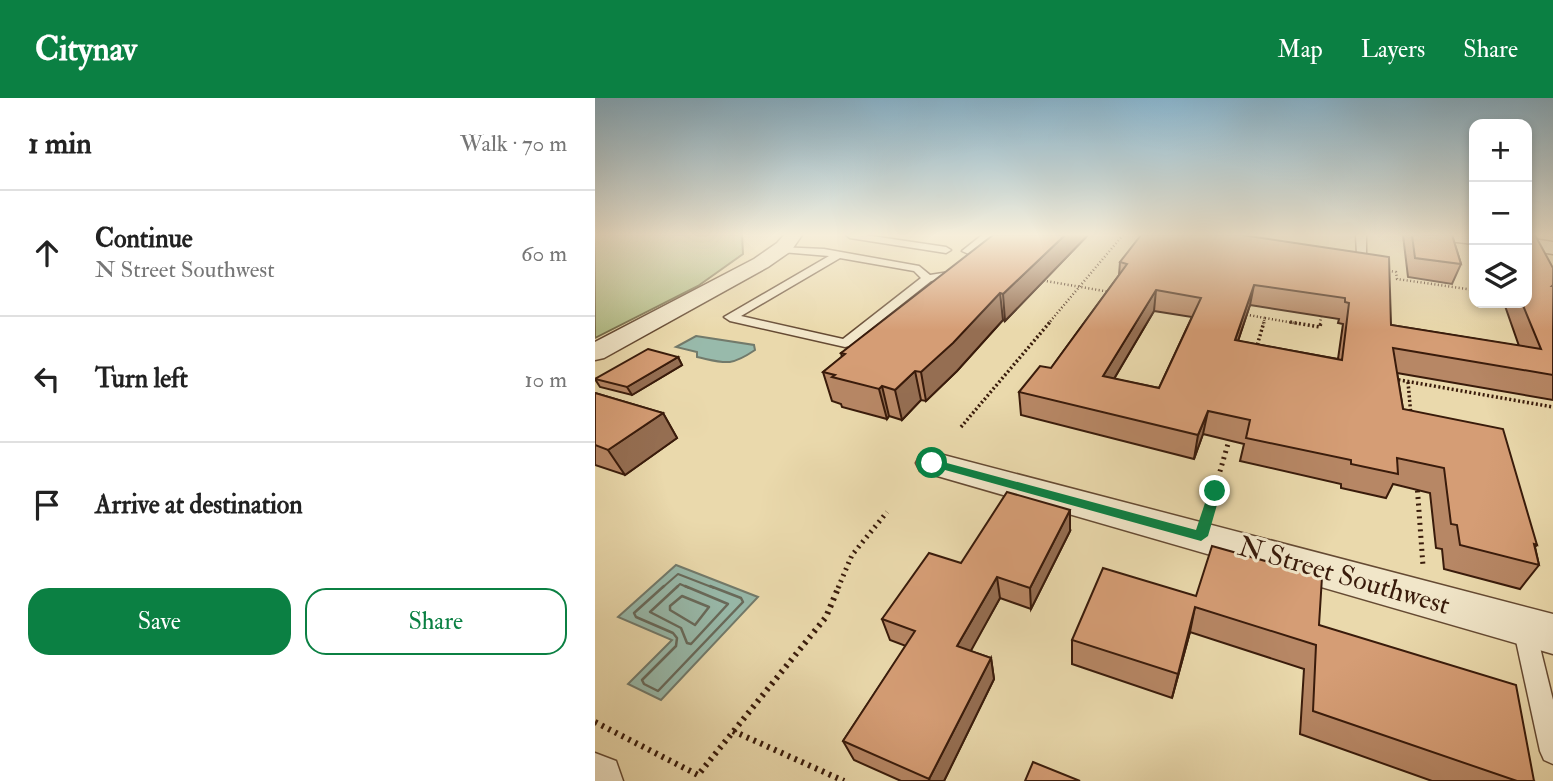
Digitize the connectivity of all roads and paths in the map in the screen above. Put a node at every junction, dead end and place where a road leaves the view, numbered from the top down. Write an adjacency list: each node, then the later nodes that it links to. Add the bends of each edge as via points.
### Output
1 (754, 267): 15 (street)
2 (817, 267): 7 (lane, via 730,317 845,343)
3 (924, 267): 7 (lane, via 919,272)
4 (962, 267): 7 (lane, via 952,275)
5 (1096, 267): 9 (path)
6 (1383, 270): 10 (path, via 1396,272 1397,279)
7 (928, 278)
8 (1032, 278): 9 (path)
9 (1079, 286): 11 (path); 21 (path)
10 (1469, 289)
11 (1119, 293)
12 (1324, 301): 14 (path, via 1320,327)
13 (1238, 314): 14 (path)
14 (1265, 318): 16 (path)
15 (595, 352)
16 (1255, 352)
17 (1383, 377): 18 (path)
18 (1408, 382): 19 (path); 20 (path)
19 (1553, 407)
20 (1412, 421)
21 (961, 427)
22 (1233, 428): 26 (path)
23 (932, 463): 26 (street, N Street Southwest)
24 (1416, 474): 27 (path)
25 (887, 512): 30 (path, via 852,555 826,617)
26 (1201, 536): 27 (street, N Street Southwest)
27 (1426, 600): 28 (street, N Street Southwest)
28 (1538, 630): 31 (lane)
29 (595, 722): 30 (path, via 698,775)
30 (733, 731): 32 (path)
31 (1553, 751)
32 (844, 781)

